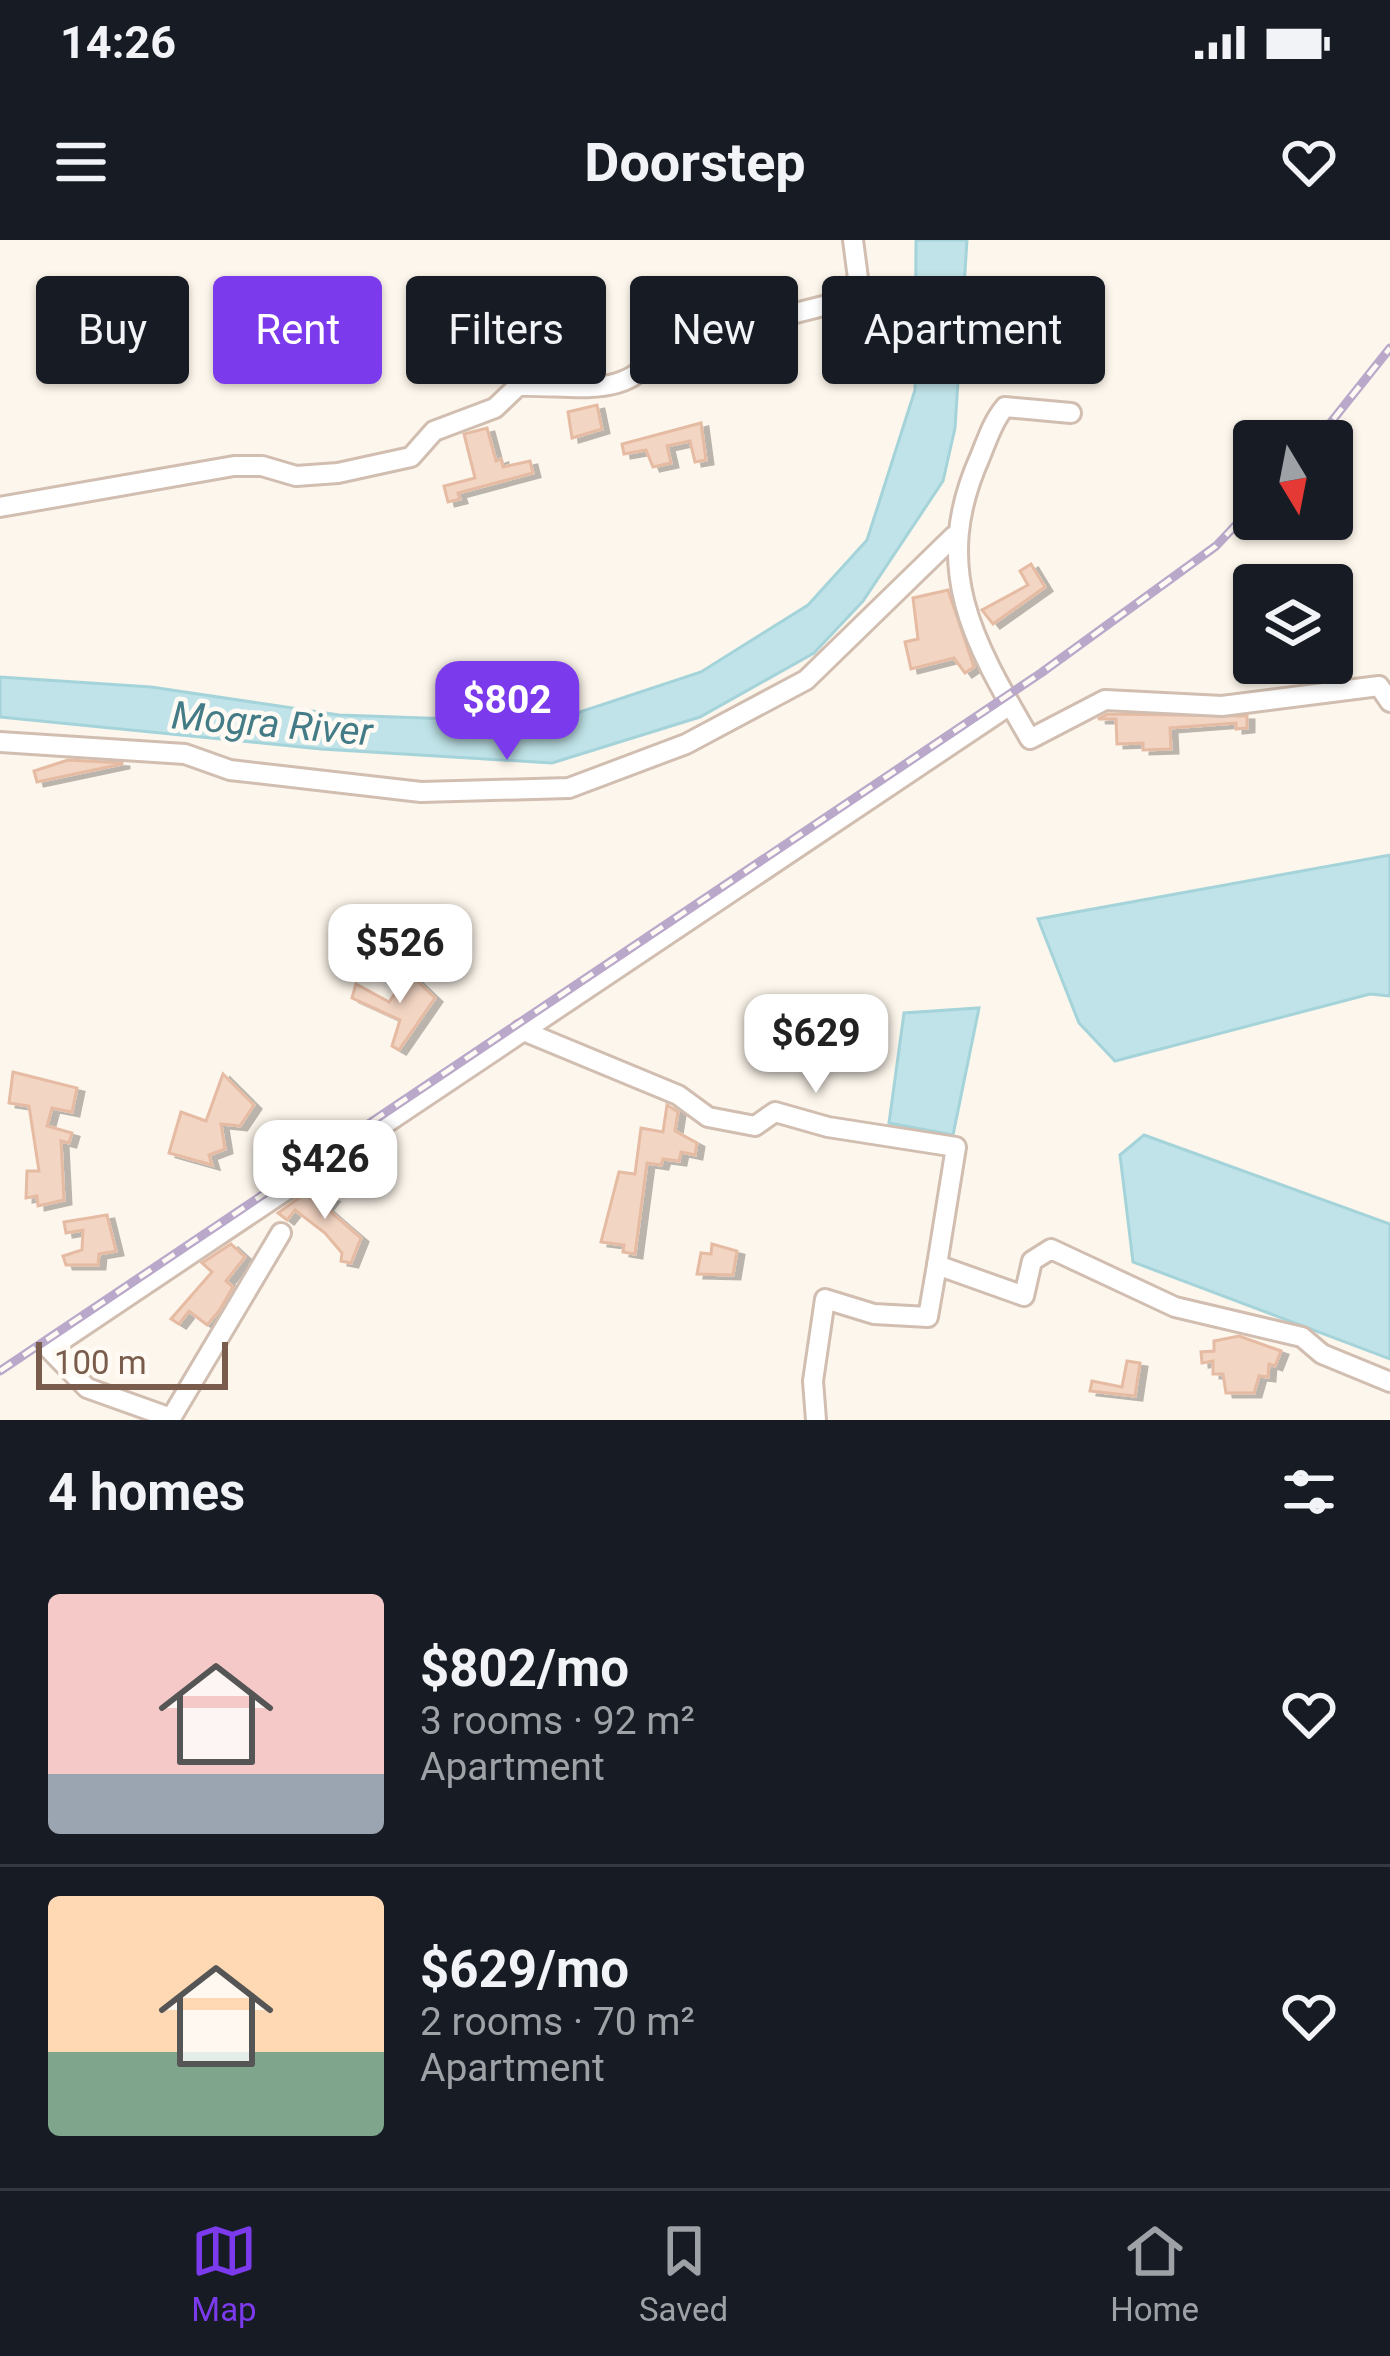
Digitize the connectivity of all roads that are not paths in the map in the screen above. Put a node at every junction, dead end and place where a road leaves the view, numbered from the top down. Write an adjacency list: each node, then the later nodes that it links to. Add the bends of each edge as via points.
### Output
1 (853, 240): 3 (street, via 862,309 843,301 740,326 709,325 663,342 649,370 617,386 518,386 495,408 434,431 411,457 296,476 234,466)
2 (1071, 412): 4 (street, via 1005,407 966,488)
3 (0, 507)
4 (954, 536): 6 (street, via 964,603); 7 (street, via 806,680 686,744 569,788 421,792 230,770 185,754)
5 (1390, 702): 6 (street, via 1379,686 1222,706 1105,700 1030,739)
6 (1010, 705): 8 (street)
7 (0, 742)
8 (521, 1030): 9 (street, via 49,1349 88,1388 172,1418); 10 (street, via 678,1095 708,1118 754,1126 776,1112 956,1147)
9 (281, 1233)
10 (937, 1265): 11 (street, via 1024,1296 1032,1261 1051,1250 1175,1307 1302,1337 1322,1354); 12 (street, via 928,1317 874,1314 825,1299)
11 (1390, 1382)
12 (816, 1420)

